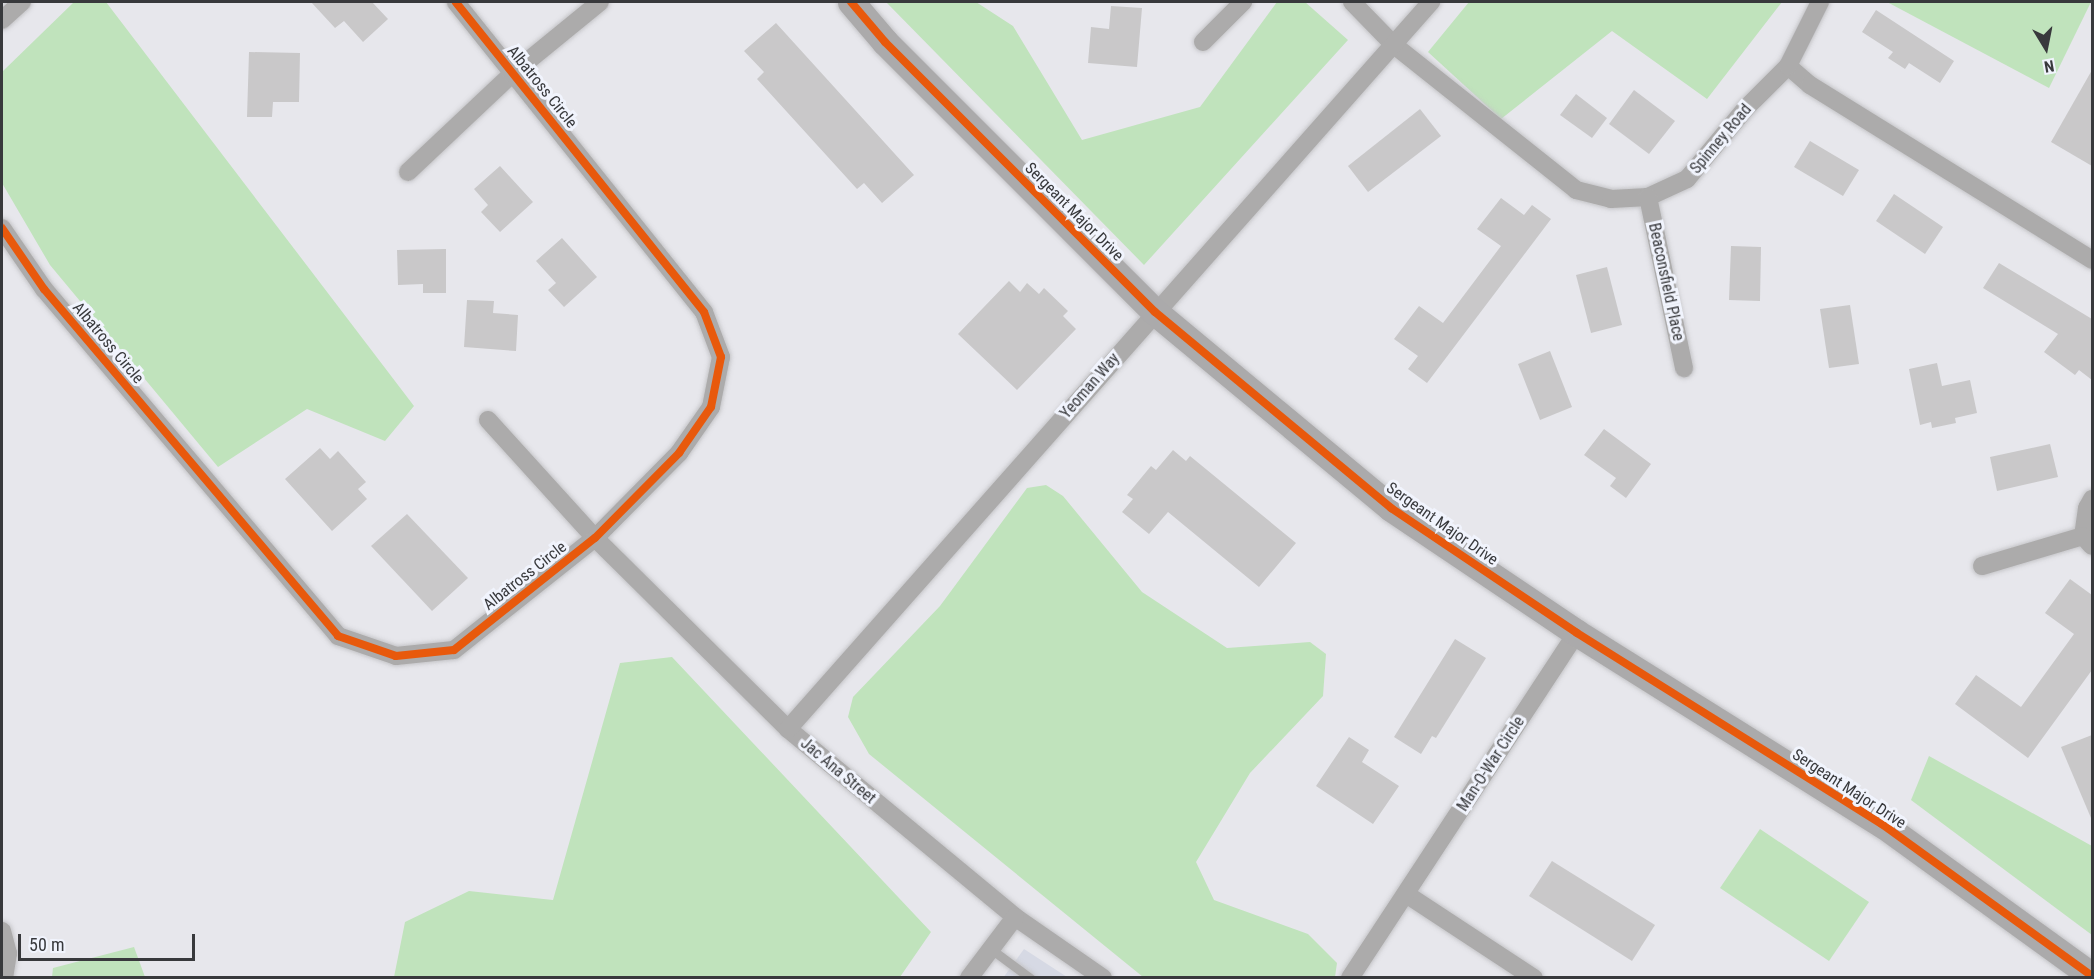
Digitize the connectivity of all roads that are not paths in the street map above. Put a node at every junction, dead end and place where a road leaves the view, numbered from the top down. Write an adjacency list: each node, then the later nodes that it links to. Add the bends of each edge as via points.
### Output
1 (22, 2): 9 (street)
2 (456, 2): 13 (street, Albatross Circle)
3 (600, 2): 13 (street)
4 (851, 2): 18 (street, Sergeant Major Drive, via 885,42)
5 (1243, 2): 10 (street)
6 (1352, 2): 11 (street, Spinney Road)
7 (1431, 2): 11 (street, Yeoman Way)
8 (1820, 2): 12 (street, Spinney Road)
9 (2, 20)
10 (1203, 42)
11 (1394, 45): 15 (street, Spinney Road, via 1576,190 1611,199); 18 (street, Yeoman Way)
12 (1788, 66): 15 (street, Spinney Road, via 1746,108 1687,179); 17 (street, via 1810,85)
13 (513, 73): 14 (street); 22 (street, Albatross Circle, via 704,312 721,357 711,407 679,453)
14 (408, 172)
15 (1648, 197): 19 (street, Beaconsfield Place)
16 (2, 228): 22 (street, Albatross Circle, via 44,289 338,636 396,657 454,650)
17 (2092, 260)
18 (1155, 312): 25 (street, Sergeant Major Drive, via 1391,508); 26 (street, Yeoman Way)
19 (1684, 368)
20 (488, 420): 22 (street, Jac Ana Street)
21 (2092, 499): 23 (street, via 2087,508)
22 (595, 538): 26 (street, Jac Ana Street)
23 (2088, 541): 24 (street)
24 (1982, 566)
25 (1577, 633): 27 (street, Man-O-War Circle); 31 (street, Sergeant Major Drive, via 1881,824)
26 (788, 729): 28 (street, Jac Ana Street)
27 (1406, 894): 36 (street, Man-O-War Circle); 37 (street)
28 (1015, 917): 30 (street); 35 (street, Jac Ana Street)
29 (2, 931): 32 (street, via 8,954)
30 (991, 949): 33 (street); 34 (lane)
31 (2092, 976)
32 (4, 978)
33 (969, 978)
34 (1030, 978)
35 (1103, 978)
36 (1350, 978)
37 (1534, 978)

